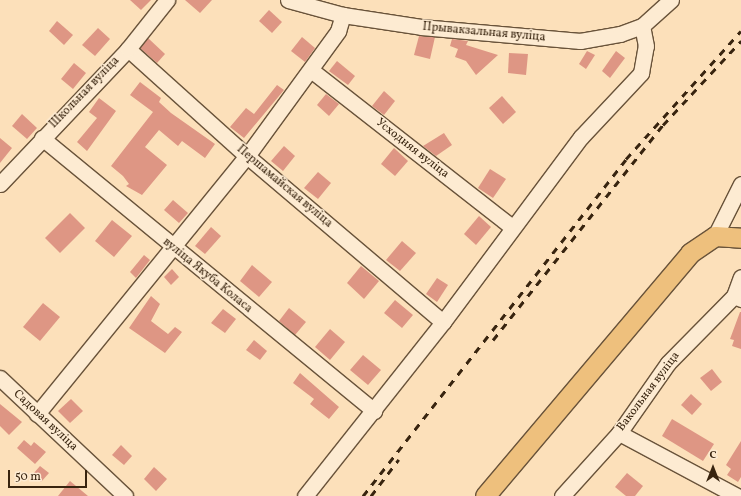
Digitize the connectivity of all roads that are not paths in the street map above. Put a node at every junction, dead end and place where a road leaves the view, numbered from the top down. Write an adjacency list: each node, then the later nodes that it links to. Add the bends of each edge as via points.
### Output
1 (167, 0): 6 (street, Школьная вуліца)
2 (288, 0): 4 (street, Прывакзальная вуліца)
3 (671, 0): 5 (street, Прывакзальная вуліца)
4 (343, 15): 5 (street, Прывакзальная вуліца, via 421,27 580,41 620,34); 7 (street, via 338,31)
5 (642, 26): 12 (street, via 646,46 641,73 580,137)
6 (128, 49): 8 (street, Школьная вуліца); 9 (street, Першамайская вуліца)
7 (311, 70): 9 (street); 12 (street, Усходняя вуліца)
8 (42, 138): 10 (street, Школьная вуліца); 15 (street, вуліца Якуба Коласа)
9 (247, 156): 15 (street); 18 (street, Першамайская вуліца)
10 (0, 184)
11 (741, 184): 13 (street)
12 (512, 227): 18 (street)
13 (715, 236): 14 (main road); 25 (main road, via 690,253)
14 (741, 238)
15 (172, 248): 20 (street, вуліца Якуба Коласа); 21 (street)
16 (741, 277): 17 (street)
17 (738, 298): 22 (street, Вакольная вуліца, via 668,363)
18 (444, 322): 20 (street)
19 (0, 378): 21 (street, Садовая вуліца)
20 (374, 411): 24 (street)
21 (37, 414): 23 (street, Садовая вуліца)
22 (619, 433): 26 (street, Вакольная вуліца); 27 (street)
23 (125, 496)
24 (305, 496)
25 (485, 496)
26 (562, 496)
27 (737, 496)

